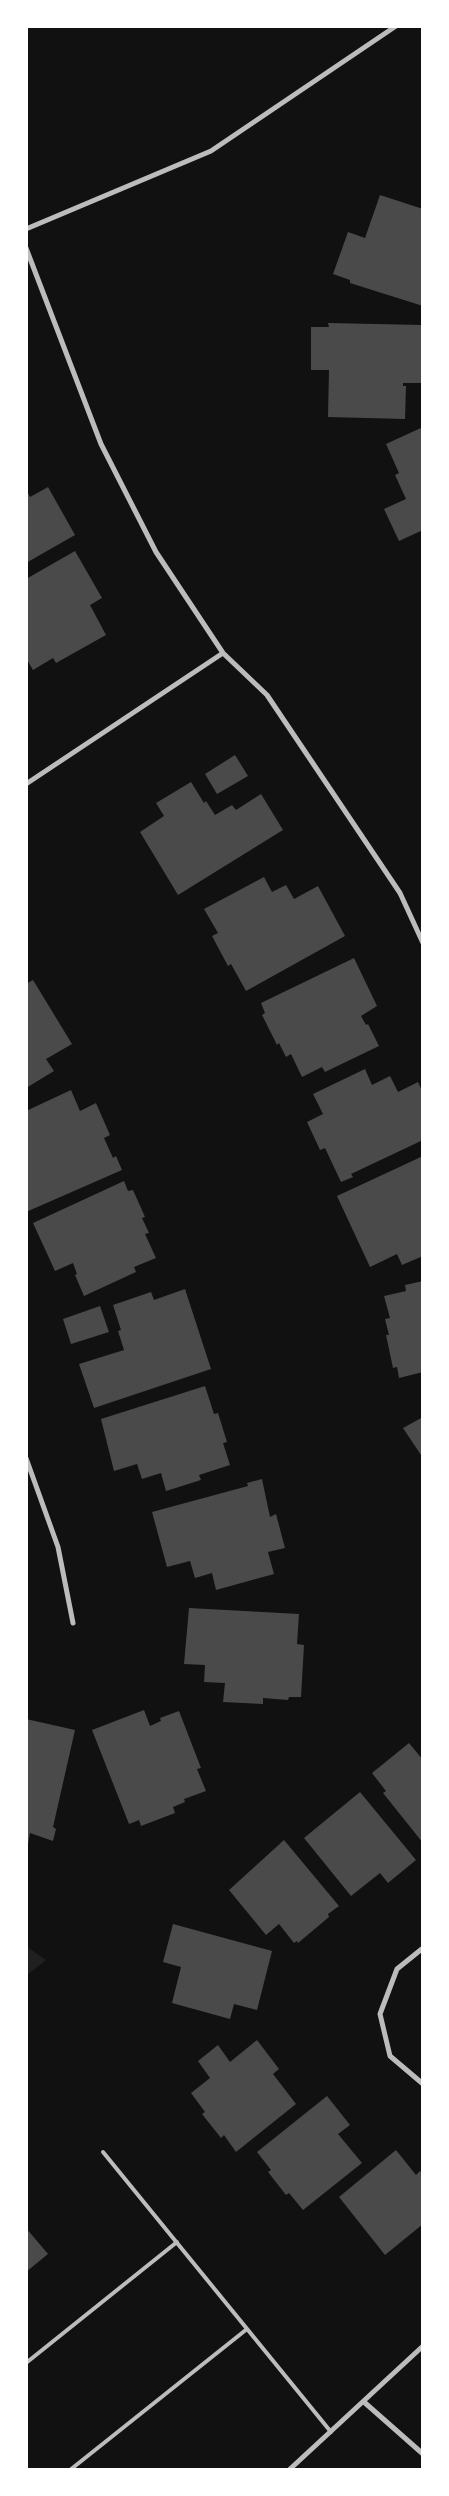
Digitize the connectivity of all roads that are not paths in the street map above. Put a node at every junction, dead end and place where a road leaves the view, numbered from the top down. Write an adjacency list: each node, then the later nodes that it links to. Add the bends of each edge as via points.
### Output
1 (396, 26): 2 (street, via 211,151)
2 (26, 229)
3 (26, 248): 4 (street, via 101,444 156,552)
4 (223, 653): 5 (street); 6 (street, via 267,694 400,893)
5 (26, 784)
6 (423, 943)
7 (26, 1458): 8 (street, via 58,1547)
8 (73, 1623)
9 (423, 1948): 10 (street, via 397,1969 380,2014 390,2056)
10 (423, 2084)
11 (103, 2152): 12 (lane)
12 (176, 2242): 13 (lane); 15 (lane)
13 (247, 2329): 17 (lane); 19 (lane)
14 (423, 2346): 16 (street)
15 (26, 2363)
16 (364, 2402): 17 (street); 18 (street)
17 (331, 2432): 20 (street)
18 (423, 2454)
19 (70, 2470)
20 (289, 2470)

